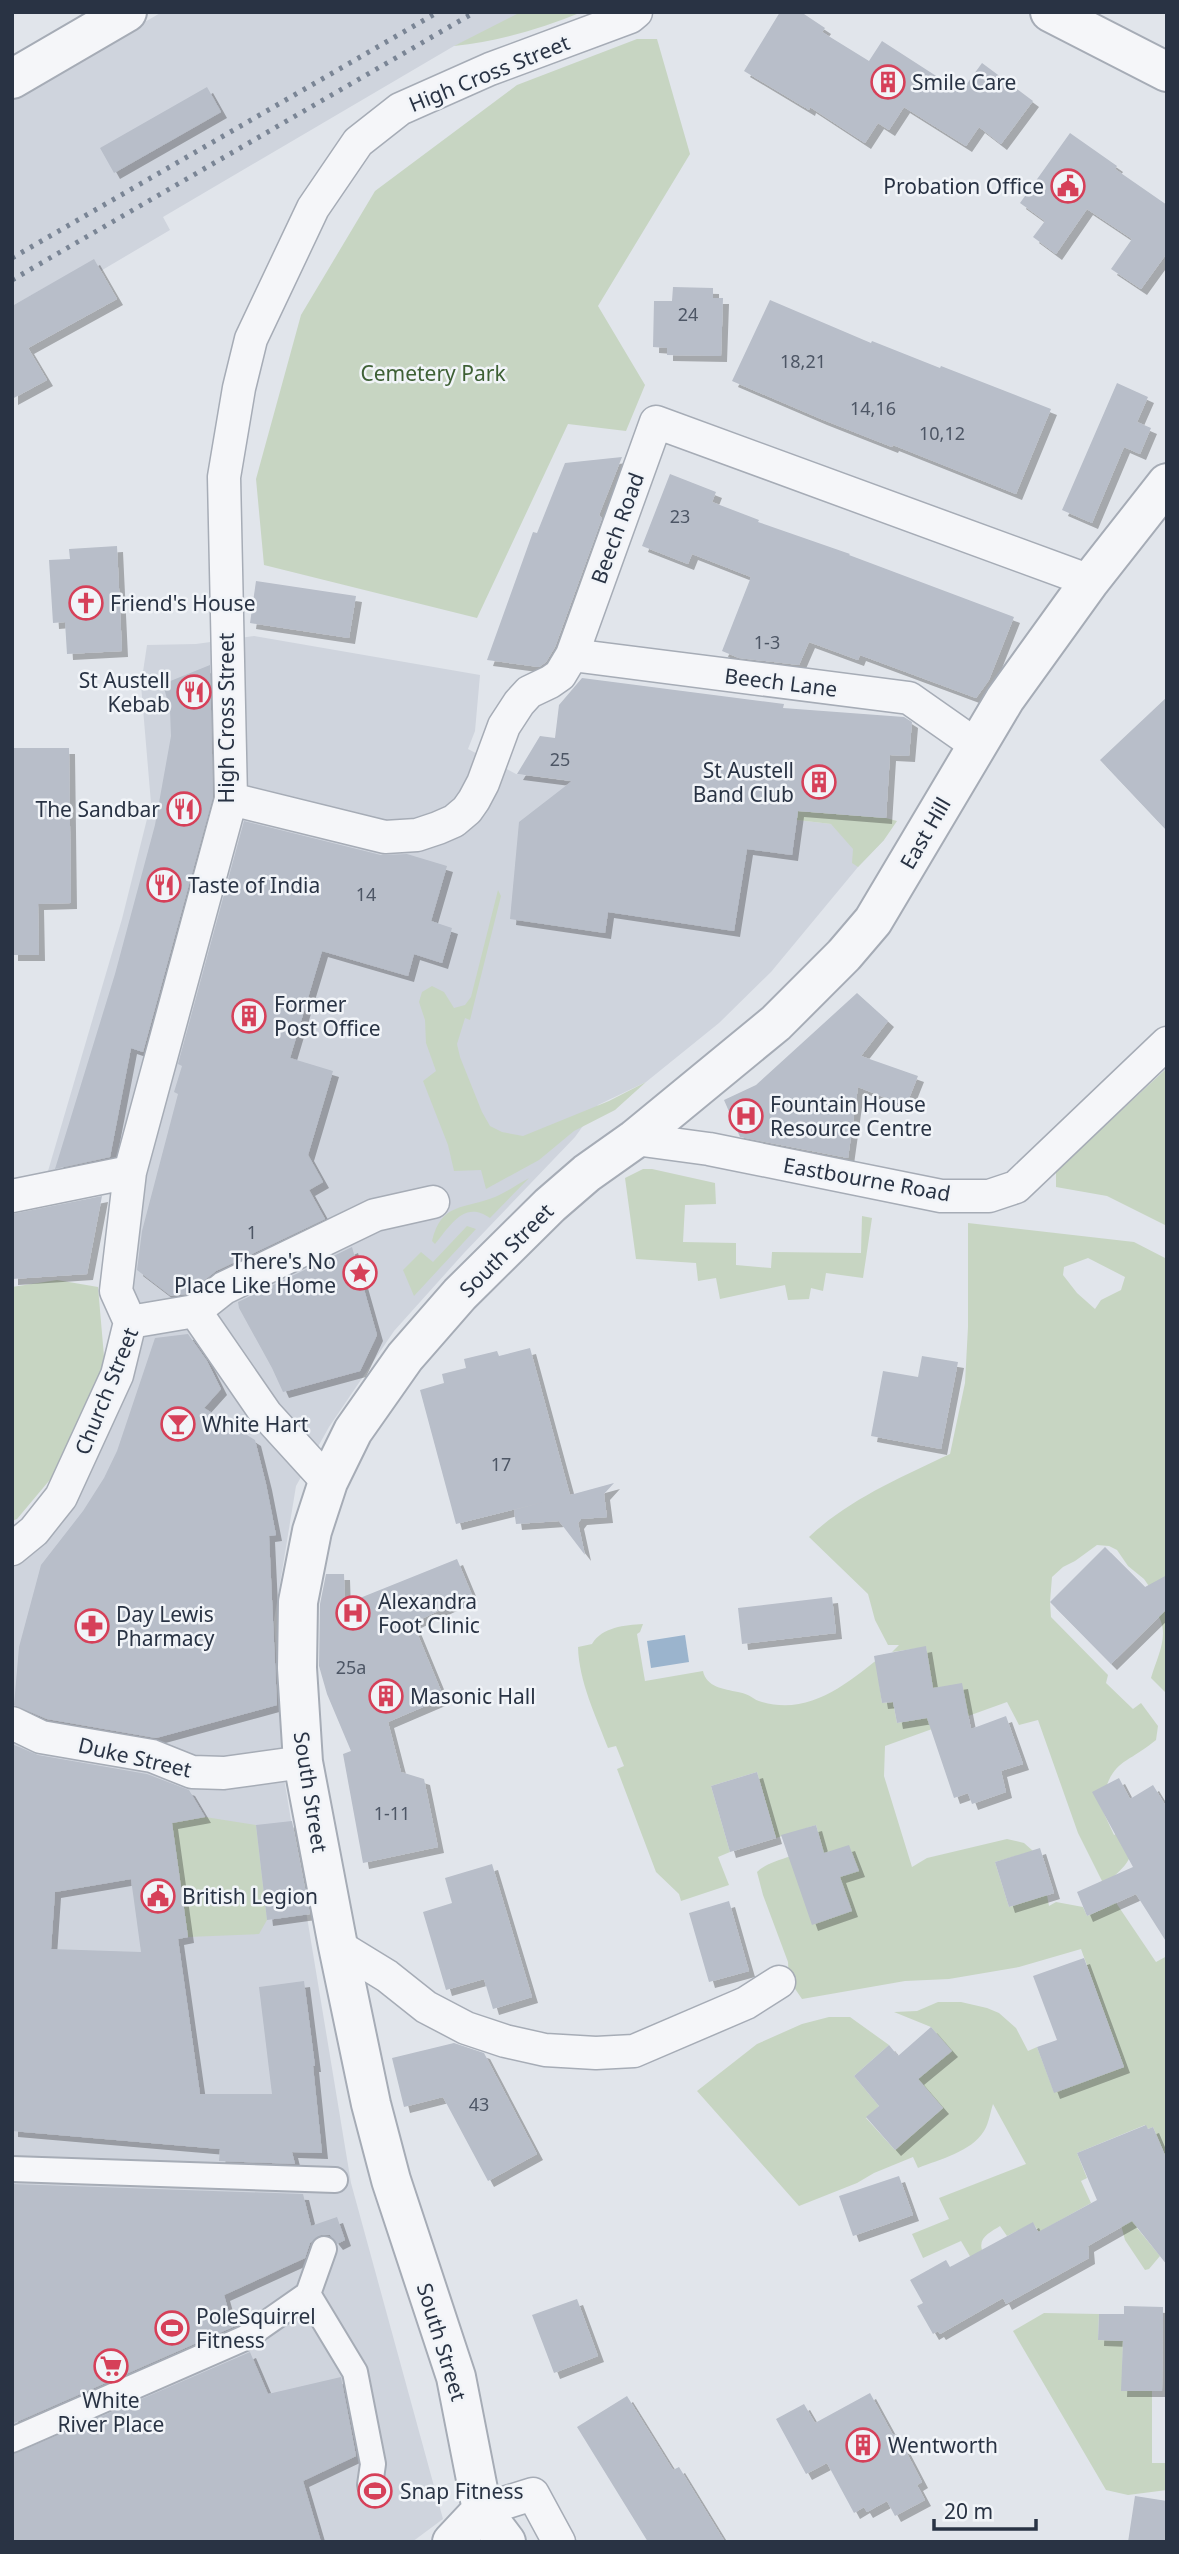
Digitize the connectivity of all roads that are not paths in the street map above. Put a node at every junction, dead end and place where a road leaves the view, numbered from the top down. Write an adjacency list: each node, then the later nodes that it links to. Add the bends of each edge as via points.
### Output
1 (127, 12): 5 (street)
2 (636, 12): 10 (street, High Cross Street, via 400,109 358,142 313,208 251,339 224,477)
3 (1050, 12): 4 (street)
4 (1167, 72)
5 (12, 79)
6 (1167, 483): 7 (street, East Hill)
7 (1090, 581): 8 (street, Beech Road, via 656,422); 9 (street, East Hill)
8 (572, 655): 9 (street, Beech Lane, via 909,698); 10 (street, Beech Road, via 560,675 519,703 504,726 474,800 454,821 438,828 385,837)
9 (976, 745): 12 (street, East Hill, via 897,883 844,955 776,1023)
10 (231, 799): 13 (street, High Cross Street)
11 (1167, 1043): 12 (street, Eastbourne Road, via 1016,1187 989,1196 941,1196 720,1151)
12 (635, 1139): 18 (street, South Street, via 550,1205 460,1294 405,1357 353,1431)
13 (130, 1172): 14 (street); 17 (street, High Cross Street, via 116,1291)
14 (12, 1196)
15 (433, 1202): 16 (street, via 375,1215 224,1288)
16 (195, 1311): 17 (street, Church Street); 18 (street, via 265,1414)
17 (130, 1322): 19 (street, Church Street, via 117,1375 61,1497 34,1531)
18 (328, 1482): 21 (street, South Street, via 312,1531 298,1602)
19 (12, 1549)
20 (12, 1723): 21 (street, Duke Street, via 41,1737 152,1756 199,1772)
21 (303, 1762): 22 (street, South Street)
22 (338, 1946): 23 (street, via 426,2007 466,2028 545,2050 634,2051 746,2003); 30 (street, South Street, via 370,2104 456,2377)
23 (779, 1982)
24 (12, 2169): 25 (street)
25 (335, 2180)
26 (326, 2256): 27 (street)
27 (309, 2294): 28 (street, via 245,2338); 29 (street, via 355,2372 373,2464)
28 (12, 2440)
29 (370, 2485)
30 (482, 2511): 31 (street); 32 (street, South Street); 33 (street, via 533,2494)
31 (452, 2542)
32 (506, 2542)
33 (559, 2542)

